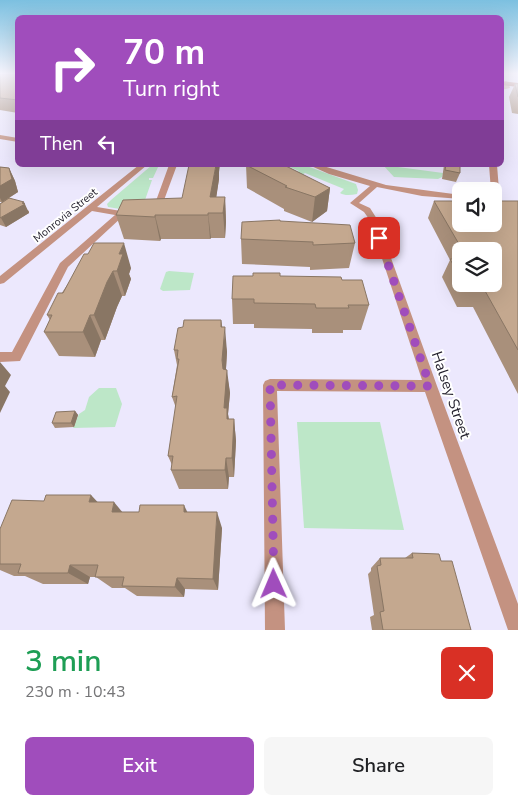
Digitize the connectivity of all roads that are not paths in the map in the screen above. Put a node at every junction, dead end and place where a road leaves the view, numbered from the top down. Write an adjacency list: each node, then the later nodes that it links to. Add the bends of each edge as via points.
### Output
1 (0, 136): 2 (street)
2 (15, 139)
3 (141, 167): 10 (street, Monrovia Street)
4 (172, 167): 11 (street, via 156,211)
5 (319, 167): 8 (street)
6 (493, 167): 7 (street)
7 (494, 182)
8 (374, 186): 9 (street); 14 (street, Halsey Street, via 354,203 367,210 373,219)
9 (452, 196)
10 (92, 208): 11 (street); 12 (street, Monrovia Street)
11 (121, 214): 13 (street, via 64,265 16,357)
12 (0, 281)
13 (0, 357)
14 (430, 386): 15 (street, via 270,385); 16 (street, Halsey Street)
15 (274, 630)
16 (518, 630)

